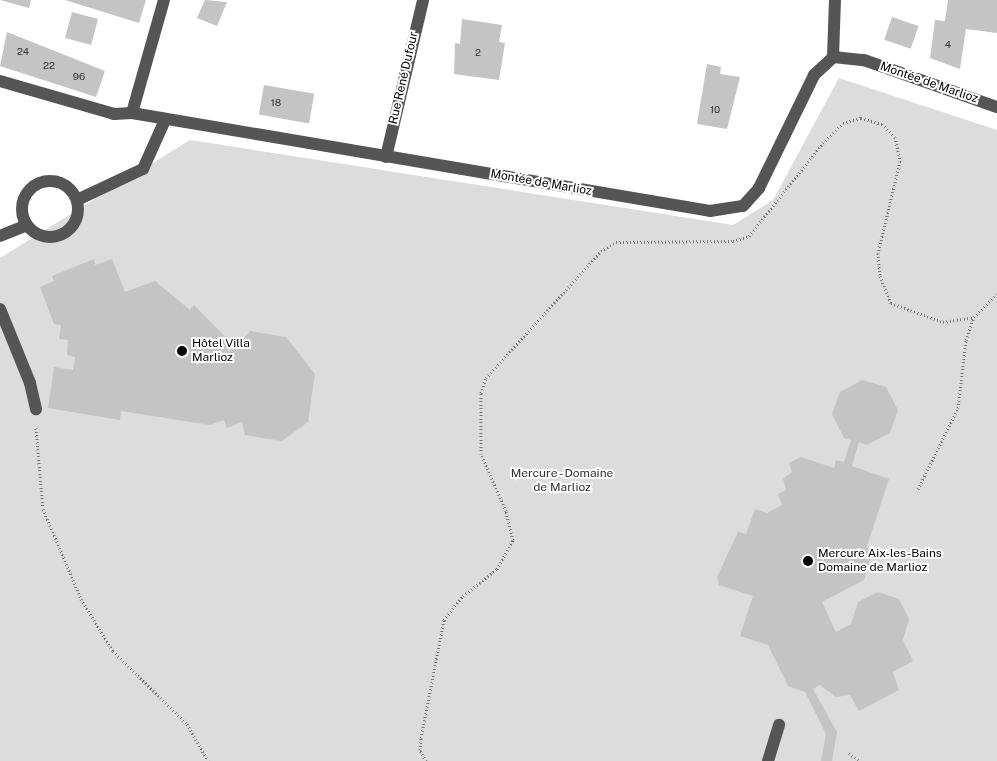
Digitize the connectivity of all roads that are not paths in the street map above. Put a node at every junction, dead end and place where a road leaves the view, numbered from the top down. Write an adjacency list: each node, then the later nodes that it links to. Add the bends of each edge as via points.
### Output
1 (164, 0): 7 (street)
2 (423, 0): 9 (street, Rue René Dufour)
3 (835, 0): 4 (street)
4 (834, 57): 6 (street, Montée de Marlioz, via 864,60); 9 (street, Montée de Marlioz, via 814,75 759,188 743,206 710,211)
5 (0, 81): 7 (street, Montée de Marlioz, via 114,114)
6 (997, 107)
7 (132, 113): 8 (street, Montée de Marlioz)
8 (165, 120): 9 (street, Montée de Marlioz); 10 (street, via 143,170)
9 (386, 157)
10 (77, 200): 11 (street, via 75,223 60,235 42,236); 11 (street, via 62,183 35,184 21,207)
11 (26, 225): 12 (street)
12 (0, 236)
13 (0, 309): 14 (street, via 30,382)
14 (36, 409)
15 (778, 726): 16 (street)
16 (768, 761)

